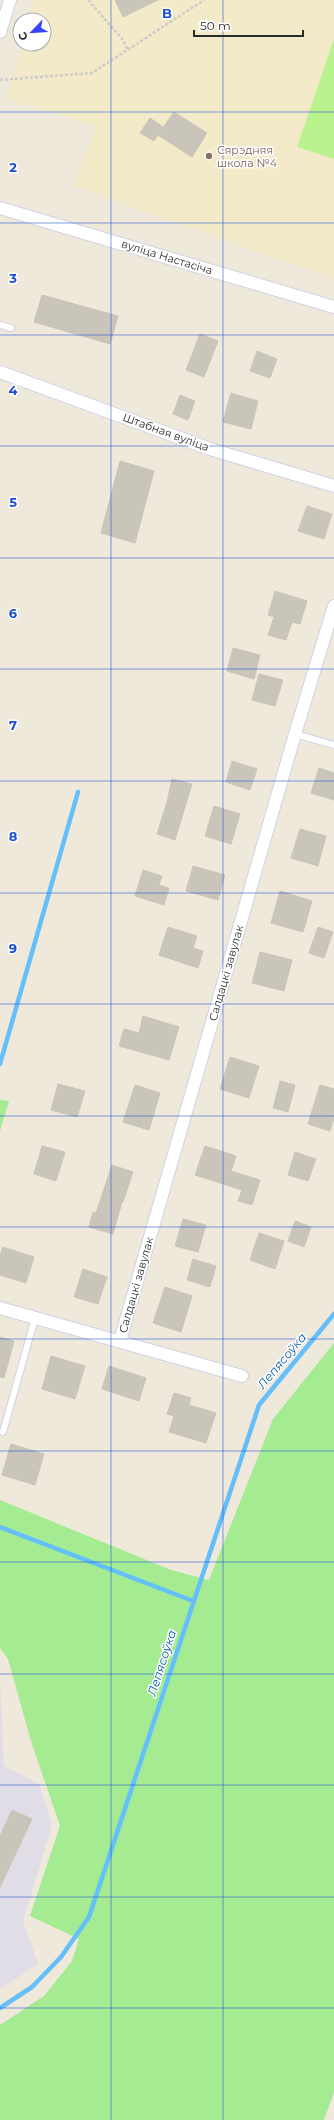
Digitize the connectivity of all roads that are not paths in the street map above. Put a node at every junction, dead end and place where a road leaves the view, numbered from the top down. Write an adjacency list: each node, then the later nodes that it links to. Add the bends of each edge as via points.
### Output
1 (10, 0): 2 (street)
2 (0, 32)
3 (0, 208): 4 (street, вуліца Настасіча)
4 (334, 307)
5 (0, 325): 6 (lane)
6 (11, 328)
7 (0, 372): 8 (street, Штабная вуліца, via 210,449)
8 (334, 486)
9 (334, 606): 10 (street, Салдацкі завулак)
10 (295, 734): 11 (lane); 14 (street, Салдацкі завулак)
11 (334, 745)
12 (0, 1308): 13 (street)
13 (35, 1318): 14 (street); 16 (lane)
14 (120, 1341): 15 (street)
15 (242, 1376)
16 (3, 1432)

